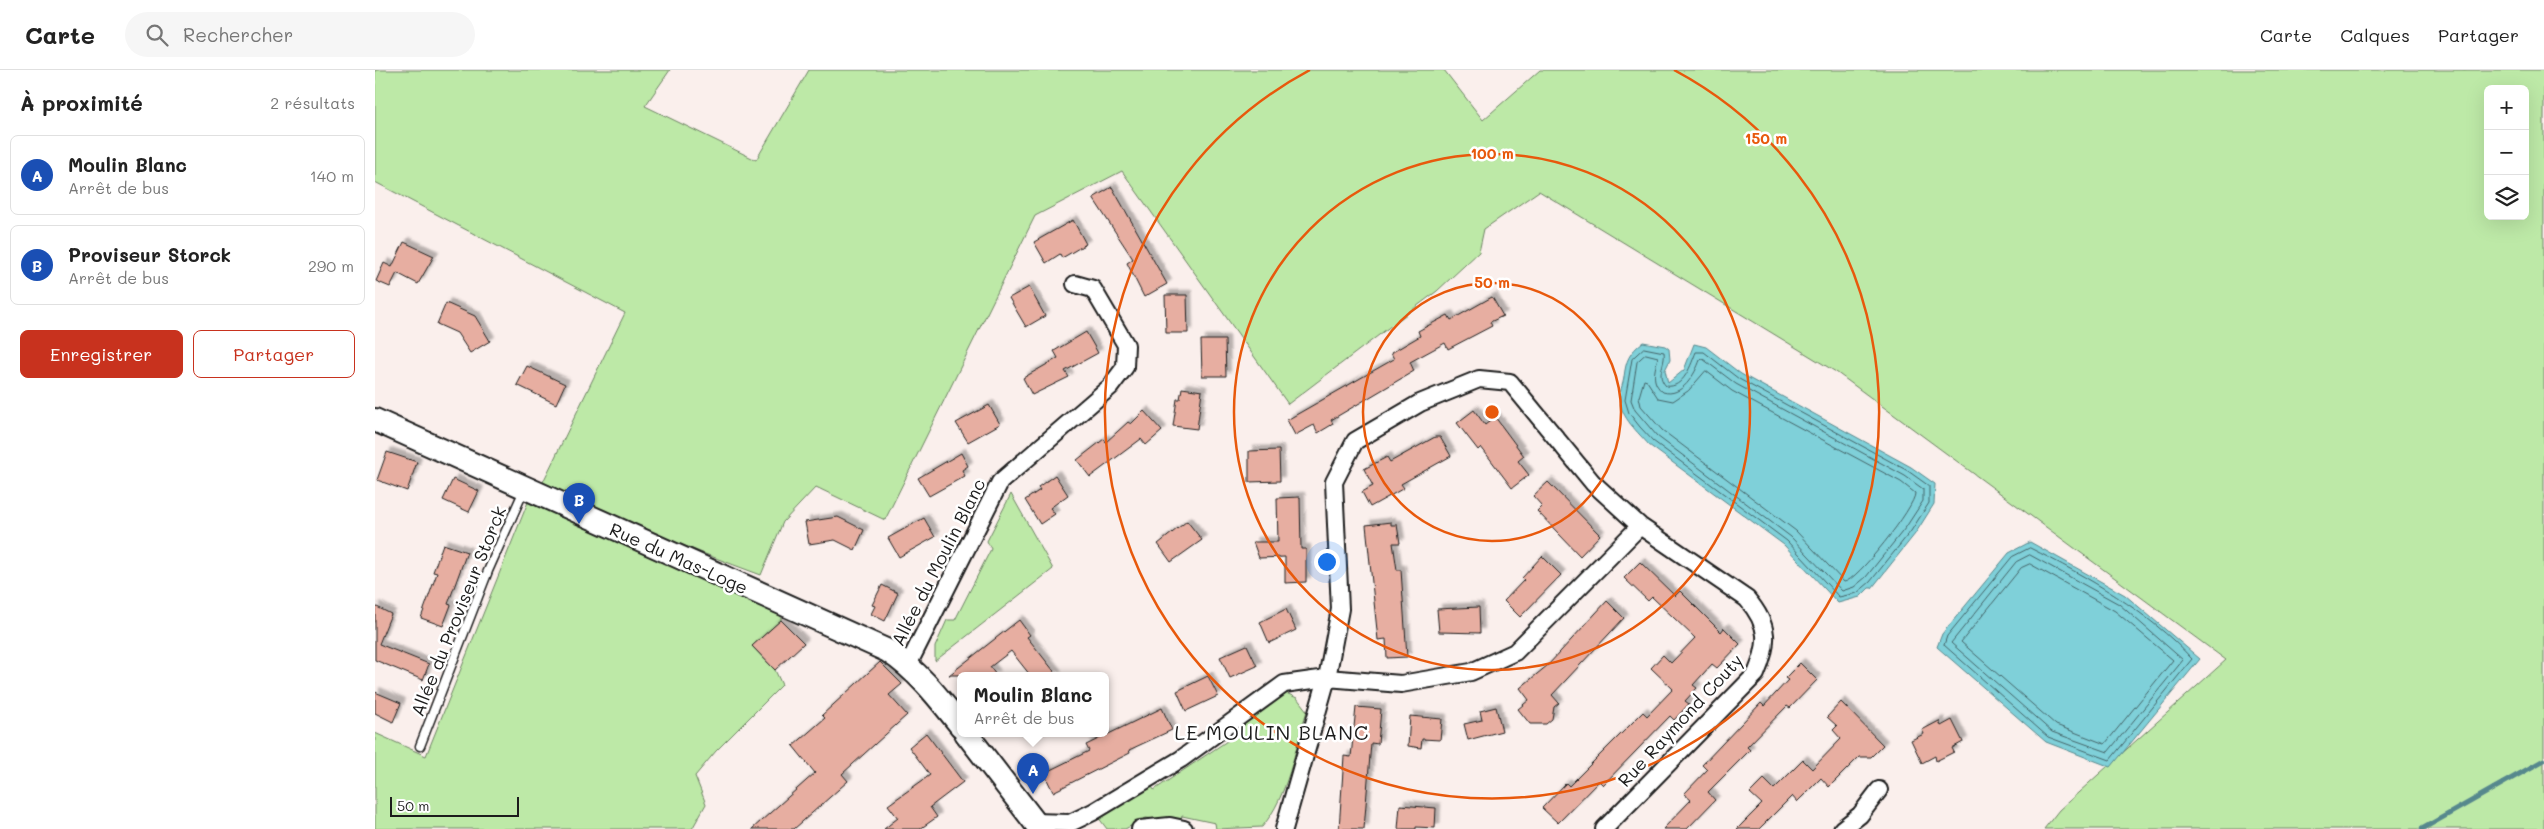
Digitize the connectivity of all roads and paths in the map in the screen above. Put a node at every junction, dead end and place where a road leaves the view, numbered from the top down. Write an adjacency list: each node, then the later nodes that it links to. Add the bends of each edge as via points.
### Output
1 (1075, 284): 5 (street, Allée du Moulin Blanc, via 1093,289 1125,345 1125,367 1110,387 1000,482)
2 (375, 420): 3 (main road, Rue du Mas-Loge)
3 (524, 488): 5 (main road, Rue du Mas-Loge, via 879,648); 9 (lane, Allée du Proviseur Storck)
4 (1641, 526): 6 (street, via 1515,652 1471,672 1401,684); 6 (street, Rue Raymond Couty, via 1593,483 1510,382 1479,379 1420,403 1355,441 1334,482 1341,609); 16 (street, Rue Raymond Couty, via 1747,599 1758,612 1765,630 1766,648 1756,674)
5 (908, 665): 7 (main road, Rue du Mas-Loge)
6 (1327, 678): 11 (street, via 1285,684 1181,759); 15 (street, Rue Raymond Couty)
7 (957, 721)
8 (969, 737): 12 (main road)
9 (420, 746)
10 (1879, 790): 17 (street, via 1860,815)
11 (1084, 822): 12 (street)
12 (1037, 826)
13 (1140, 829): 14 (street, via 1170,826)
14 (1184, 829)
15 (1284, 829)
16 (1603, 829)
17 (1842, 829)

